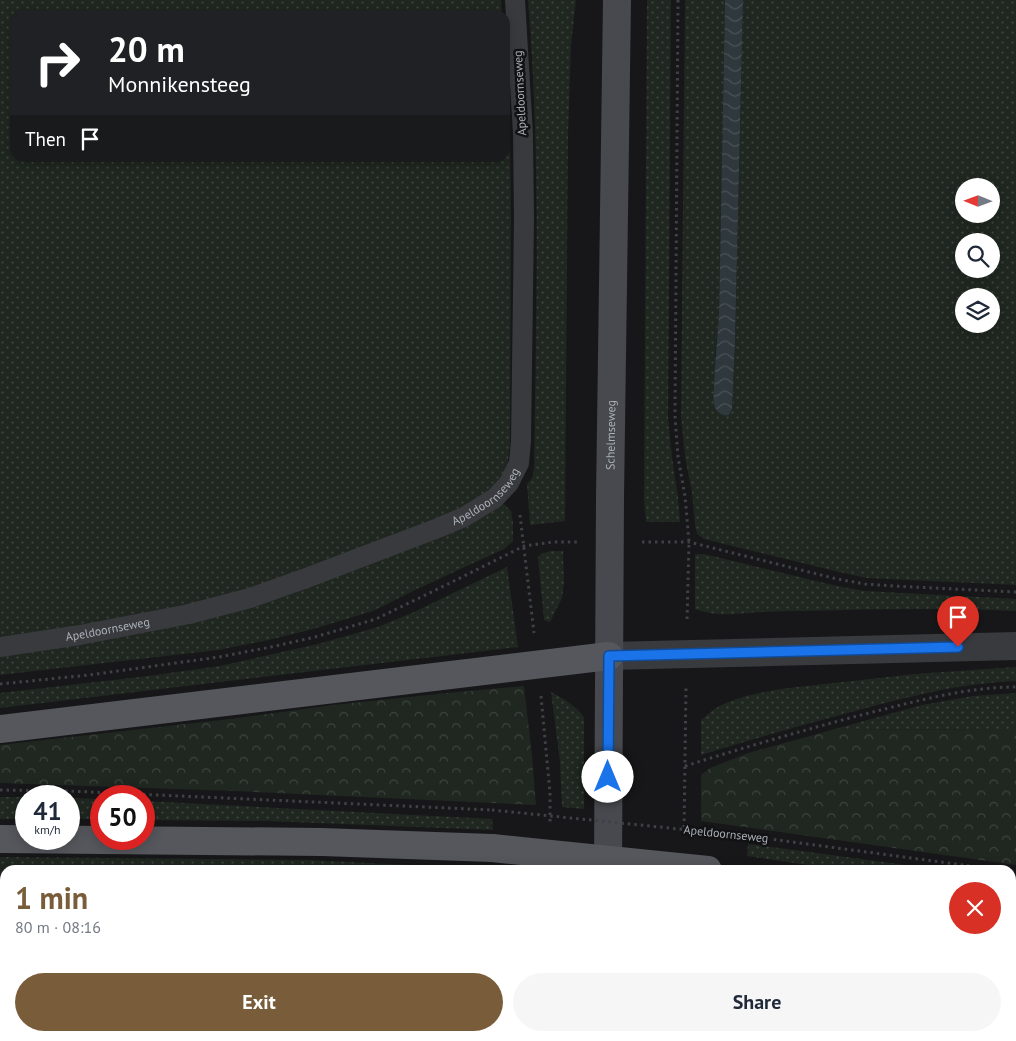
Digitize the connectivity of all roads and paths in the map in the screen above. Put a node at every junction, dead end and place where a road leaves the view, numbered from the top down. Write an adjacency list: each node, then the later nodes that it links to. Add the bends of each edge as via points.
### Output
1 (515, 0): 6 (lane, Apeldoornseweg, via 524,219 521,441 518,463 509,483 495,498 464,517 250,598 98,632)
2 (616, 0): 7 (main road, Schelmseweg)
3 (678, 0): 4 (path, via 675,416 689,542 865,584)
4 (1016, 592)
5 (1016, 646): 7 (street)
6 (0, 647)
7 (609, 656): 8 (main road); 16 (main road, Schelmseweg)
8 (538, 665): 9 (path, via 524,546 376,618 315,637 219,657); 11 (main road); 13 (path)
9 (0, 684)
10 (1016, 687): 15 (path, via 972,690 920,700 746,746 685,766)
11 (0, 729)
12 (0, 790): 18 (path, Apeldoornseweg, bridge, via 492,810 748,836)
13 (550, 822)
14 (0, 839): 17 (main road, bridge, via 322,842 492,848)
15 (684, 842)
16 (608, 865)
17 (659, 865)
18 (963, 865)

